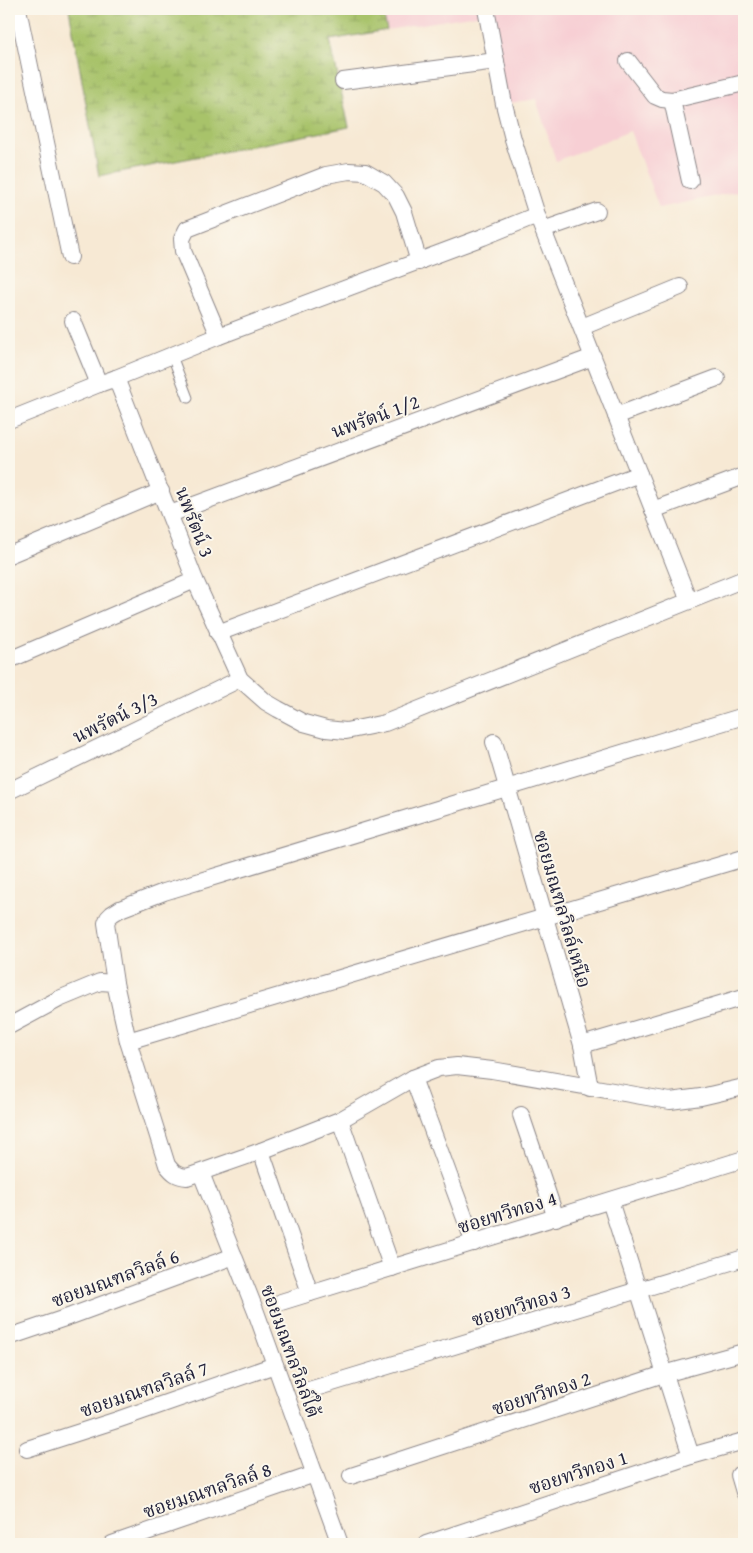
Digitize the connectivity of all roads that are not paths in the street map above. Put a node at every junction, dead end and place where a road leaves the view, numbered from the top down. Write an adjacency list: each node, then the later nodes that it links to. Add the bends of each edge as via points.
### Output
1 (18, 9): 11 (street)
2 (486, 9): 3 (street)
3 (496, 61): 5 (street); 10 (street, via 508,122)
4 (628, 61): 7 (street, via 655,96)
5 (343, 81)
6 (744, 83): 7 (street)
7 (672, 100): 8 (street)
8 (690, 181)
9 (597, 211): 10 (street)
10 (540, 222): 12 (street, via 483,237); 15 (street)
11 (70, 257)
12 (419, 262): 16 (street); 16 (street, via 404,212 384,183 365,172 326,175 187,229 182,239 182,251)
13 (680, 287): 15 (street)
14 (73, 321): 21 (street)
15 (582, 327): 18 (street)
16 (219, 336): 17 (street)
17 (172, 356): 19 (street); 22 (lane)
18 (593, 357): 23 (street); 29 (street, นพรัตน์ 1/2)
19 (116, 378): 21 (street); 27 (street, นพรัตน์ 3)
20 (718, 378): 23 (street)
21 (99, 384): 24 (street)
22 (188, 398)
23 (616, 416): 25 (street)
24 (9, 420)
25 (639, 474): 28 (street); 34 (street)
26 (744, 476): 28 (street)
27 (161, 490): 29 (street, นพรัตน์ 3); 30 (street)
28 (653, 510): 33 (street)
29 (170, 514): 32 (street, นพรัตน์ 3)
30 (9, 555)
31 (744, 579): 33 (street)
32 (195, 580): 34 (street, นพรัตน์ 3); 35 (street)
33 (689, 601): 36 (street, via 385,722 346,731 304,723 266,702)
34 (218, 633): 36 (street, นพรัตน์ 3)
35 (9, 660)
36 (240, 679): 40 (street, นพรัตน์ 3/3)
37 (744, 716): 39 (street)
38 (494, 742): 39 (street, ซอยมณฑลวิลล์เหนือ)
39 (507, 788): 42 (street, ซอยมณฑลวิลล์เหนือ); 43 (street, via 164,892 120,910 112,914 106,923)
40 (9, 791)
41 (744, 858): 42 (street)
42 (545, 918): 46 (street); 47 (street, ซอยมณฑลวิลล์เหนือ)
43 (115, 983): 45 (street, via 100,982 59,999); 46 (street)
44 (744, 997): 47 (street)
45 (9, 1026)
46 (128, 1042): 55 (street, via 167,1165 179,1177)
47 (582, 1045): 50 (street, ซอยมณฑลวิลล์เหนือ)
48 (413, 1078): 50 (street, via 439,1068 457,1066); 52 (street); 58 (street)
49 (744, 1087): 50 (street, via 670,1102)
50 (590, 1088)
51 (520, 1115): 57 (street)
52 (340, 1120): 53 (street); 61 (street)
53 (261, 1151): 55 (street); 63 (street)
54 (744, 1159): 56 (street, ซอยทวีทอง 4)
55 (201, 1173): 59 (street, ซอยมณฑลวิลล์ใต้)
56 (610, 1201): 57 (street, ซอยทวีทอง 4); 62 (street)
57 (556, 1218): 58 (street, ซอยทวีทอง 4)
58 (474, 1243): 61 (street, ซอยทวีทอง 4)
59 (234, 1256): 65 (street, ซอยมณฑลวิลล์ 6); 67 (street, ซอยมณฑลวิลล์ใต้)
60 (744, 1258): 62 (street, ซอยทวีทอง 3)
61 (392, 1268): 63 (street, ซอยทวีทอง 4)
62 (638, 1290): 68 (street); 69 (street, ซอยทวีทอง 3)
63 (310, 1293): 64 (street, ซอยทวีทอง 4)
64 (281, 1302)
65 (9, 1337)
66 (744, 1352): 68 (street, ซอยทวีทอง 2)
67 (275, 1365): 71 (street, ซอยมณฑลวิลล์ 7); 73 (street, ซอยมณฑลวิลล์ใต้)
68 (664, 1374): 72 (street); 75 (street, ซอยทวีทอง 2)
69 (309, 1390)
70 (744, 1441): 72 (street, ซอยทวีทอง 1)
71 (26, 1449)
72 (691, 1456): 80 (street, ซอยทวีทอง 1)
73 (315, 1474): 77 (street, ซอยมณฑลวิลล์ 8); 79 (street, ซอยมณฑลวิลล์ใต้)
74 (739, 1475): 76 (street)
75 (352, 1476)
76 (744, 1492)
77 (130, 1542): 78 (street, ซอยมณฑลวิลล์ 8)
78 (112, 1544)
79 (340, 1544)
80 (426, 1544)

